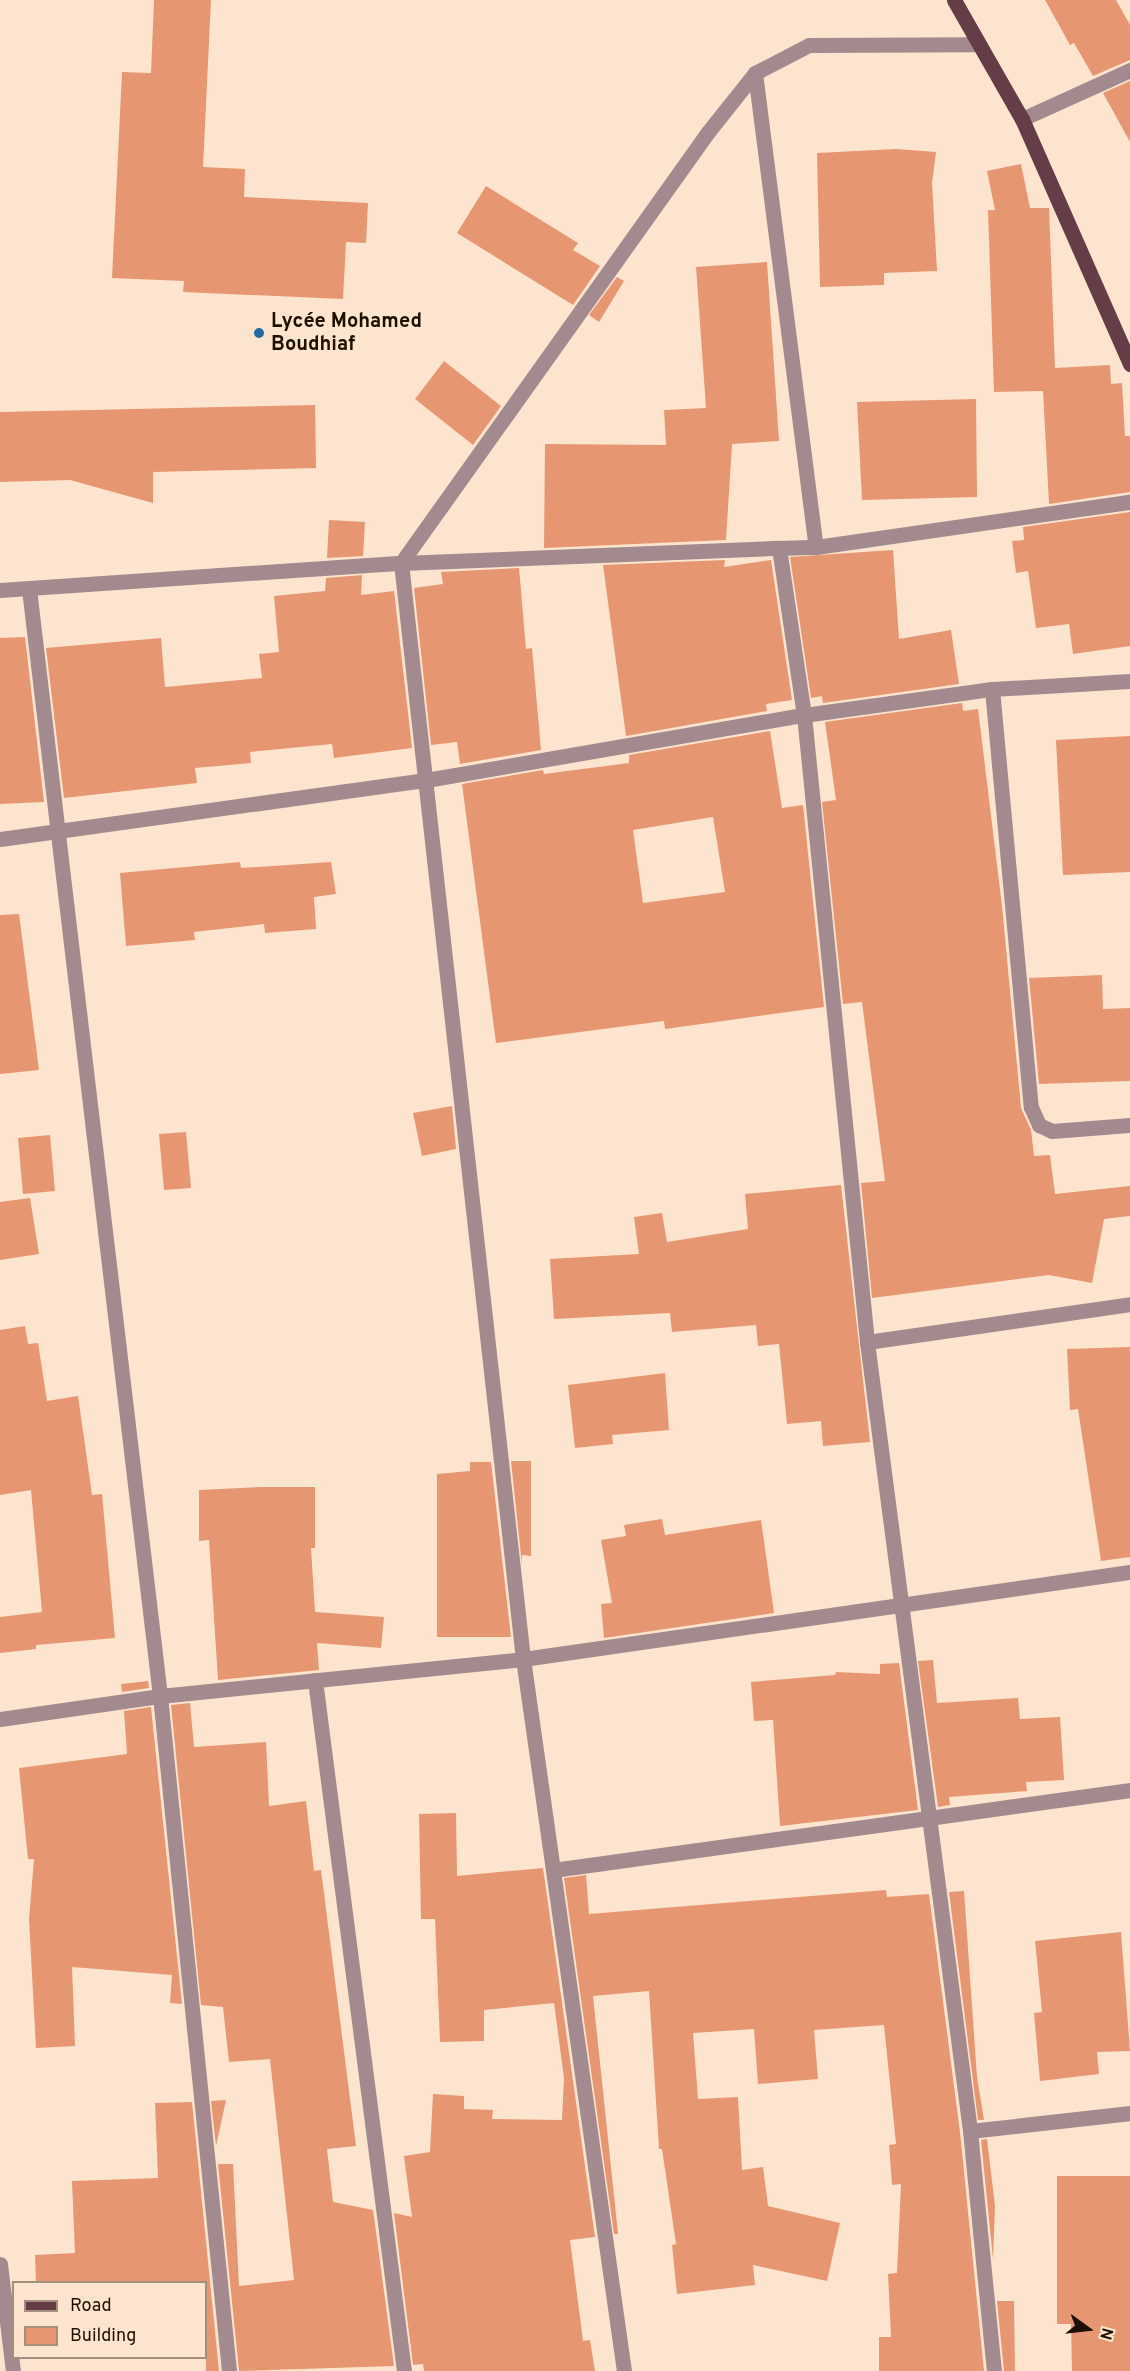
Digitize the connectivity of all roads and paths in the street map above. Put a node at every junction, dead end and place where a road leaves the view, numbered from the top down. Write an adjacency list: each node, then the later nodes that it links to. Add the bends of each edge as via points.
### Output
1 (954, 0): 2 (main road)
2 (976, 44): 4 (street, via 809,45); 5 (main road)
3 (1130, 70): 5 (street)
4 (754, 73): 9 (street); 10 (street, via 701,141)
5 (1022, 119): 6 (main road)
6 (1130, 364)
7 (1130, 502): 9 (street)
8 (779, 548): 9 (street); 10 (street); 15 (street)
9 (816, 548)
10 (401, 563): 11 (street); 16 (street)
11 (29, 589): 12 (street); 17 (street)
12 (0, 590)
13 (1130, 681): 14 (street)
14 (992, 689): 15 (street); 19 (street, via 1031,1107 1039,1125 1052,1131)
15 (804, 715): 16 (street); 21 (street)
16 (426, 780): 17 (street); 24 (street)
17 (57, 831): 18 (street); 26 (street)
18 (0, 839)
19 (1130, 1125)
20 (1130, 1304): 21 (street)
21 (867, 1342): 23 (street)
22 (1130, 1572): 23 (street)
23 (900, 1606): 24 (street); 29 (street)
24 (523, 1659): 25 (street); 30 (street)
25 (315, 1680): 26 (street); 36 (street)
26 (160, 1695): 27 (street); 35 (street)
27 (0, 1719)
28 (1130, 1790): 29 (street)
29 (930, 1818): 30 (street); 32 (street)
30 (553, 1870): 37 (street)
31 (1130, 2113): 32 (street)
32 (970, 2131): 38 (street)
33 (0, 2264): 34 (street)
34 (13, 2371)
35 (229, 2371)
36 (404, 2371)
37 (624, 2371)
38 (994, 2371)

